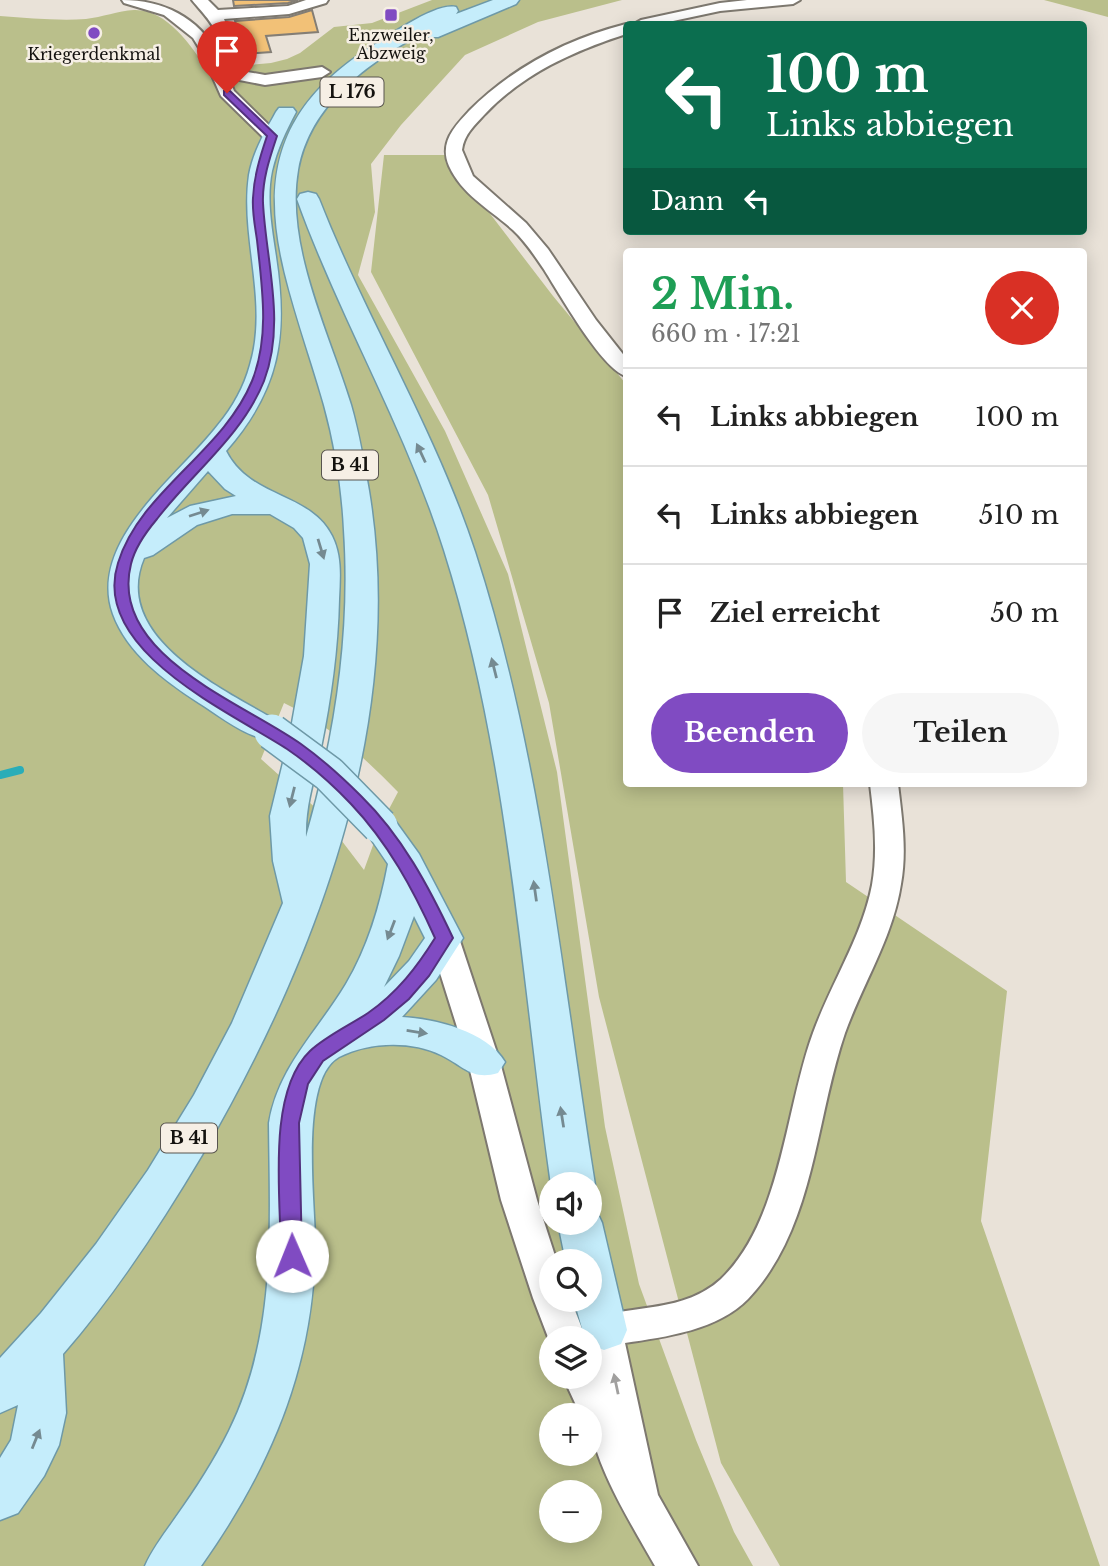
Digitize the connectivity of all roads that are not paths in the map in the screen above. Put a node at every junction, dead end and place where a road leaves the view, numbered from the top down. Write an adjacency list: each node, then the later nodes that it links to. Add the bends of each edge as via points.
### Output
1 (129, 0): 11 (street, via 177,17 198,35)
2 (199, 0): 8 (street)
3 (321, 0): 8 (street, via 289,10)
4 (480, 0): 7 (main road)
5 (510, 0): 7 (main road, L 176)
6 (793, 0): 9 (street, via 720,7)
7 (448, 12): 12 (main road, L 176, via 368,40); 13 (main road, L 176, via 366,77); 15 (main road, B 41, via 364,61 328,93 302,129 289,161 285,195 286,224)
8 (216, 15): 11 (street, via 228,52)
9 (655, 21)
10 (623, 30): 16 (street, via 553,55 500,89 462,129 454,142 454,154 466,179 528,235)
11 (215, 66): 12 (street, via 265,79); 14 (street, via 227,93)
12 (322, 72): 14 (main road, L 176, via 293,103)
13 (329, 121)
14 (272, 136): 17 (main road, L 176, via 257,201 269,302 267,350 249,399)
15 (306, 306): 22 (main road, B 41, via 339,411 351,469 361,579 356,671 343,770); 26 (main road, one-way to 15, via 527,834 495,671 443,505 326,250 309,190)
16 (623, 367)
17 (212, 450): 18 (main road, via 230,481); 19 (main road, L 176, via 147,521)
18 (273, 505): 19 (main road, one-way to 18, via 171,525 195,514 239,505); 22 (main road, one-way to 22, via 292,512 314,531 324,565 313,701 288,814 291,868)
19 (124, 565): 21 (main road, L 176, bridge, via 122,598 145,645 181,676 272,732 329,774 380,826)
20 (884, 787): 30 (street, via 890,866 883,900 824,1049 779,1217 766,1249 750,1273 715,1303 668,1320)
21 (406, 863): 23 (main road, L 176); 24 (main road, one-way to 24, via 384,948)
22 (303, 905): 31 (main road, B 41, via 241,1044 176,1160 124,1239)
23 (444, 938): 24 (main road, via 402,994); 25 (street)
24 (333, 1046): 25 (main road, one-way to 25, via 386,1030 423,1033 457,1044); 37 (main road, via 299,1082 291,1109 291,1297 273,1383 233,1475)
25 (484, 1062): 27 (street)
26 (571, 1172)
27 (539, 1260)
28 (565, 1312): 29 (street)
29 (578, 1326)
30 (602, 1331)
31 (39, 1351): 34 (main road, B 41); 35 (main road, one-way to 31, via 23,1469 40,1433 45,1399)
32 (602, 1384): 36 (street, one-way to 32)
33 (588, 1389): 36 (street)
34 (0, 1392)
35 (0, 1497)
36 (639, 1499): 38 (street)
37 (171, 1566)
38 (677, 1566)

